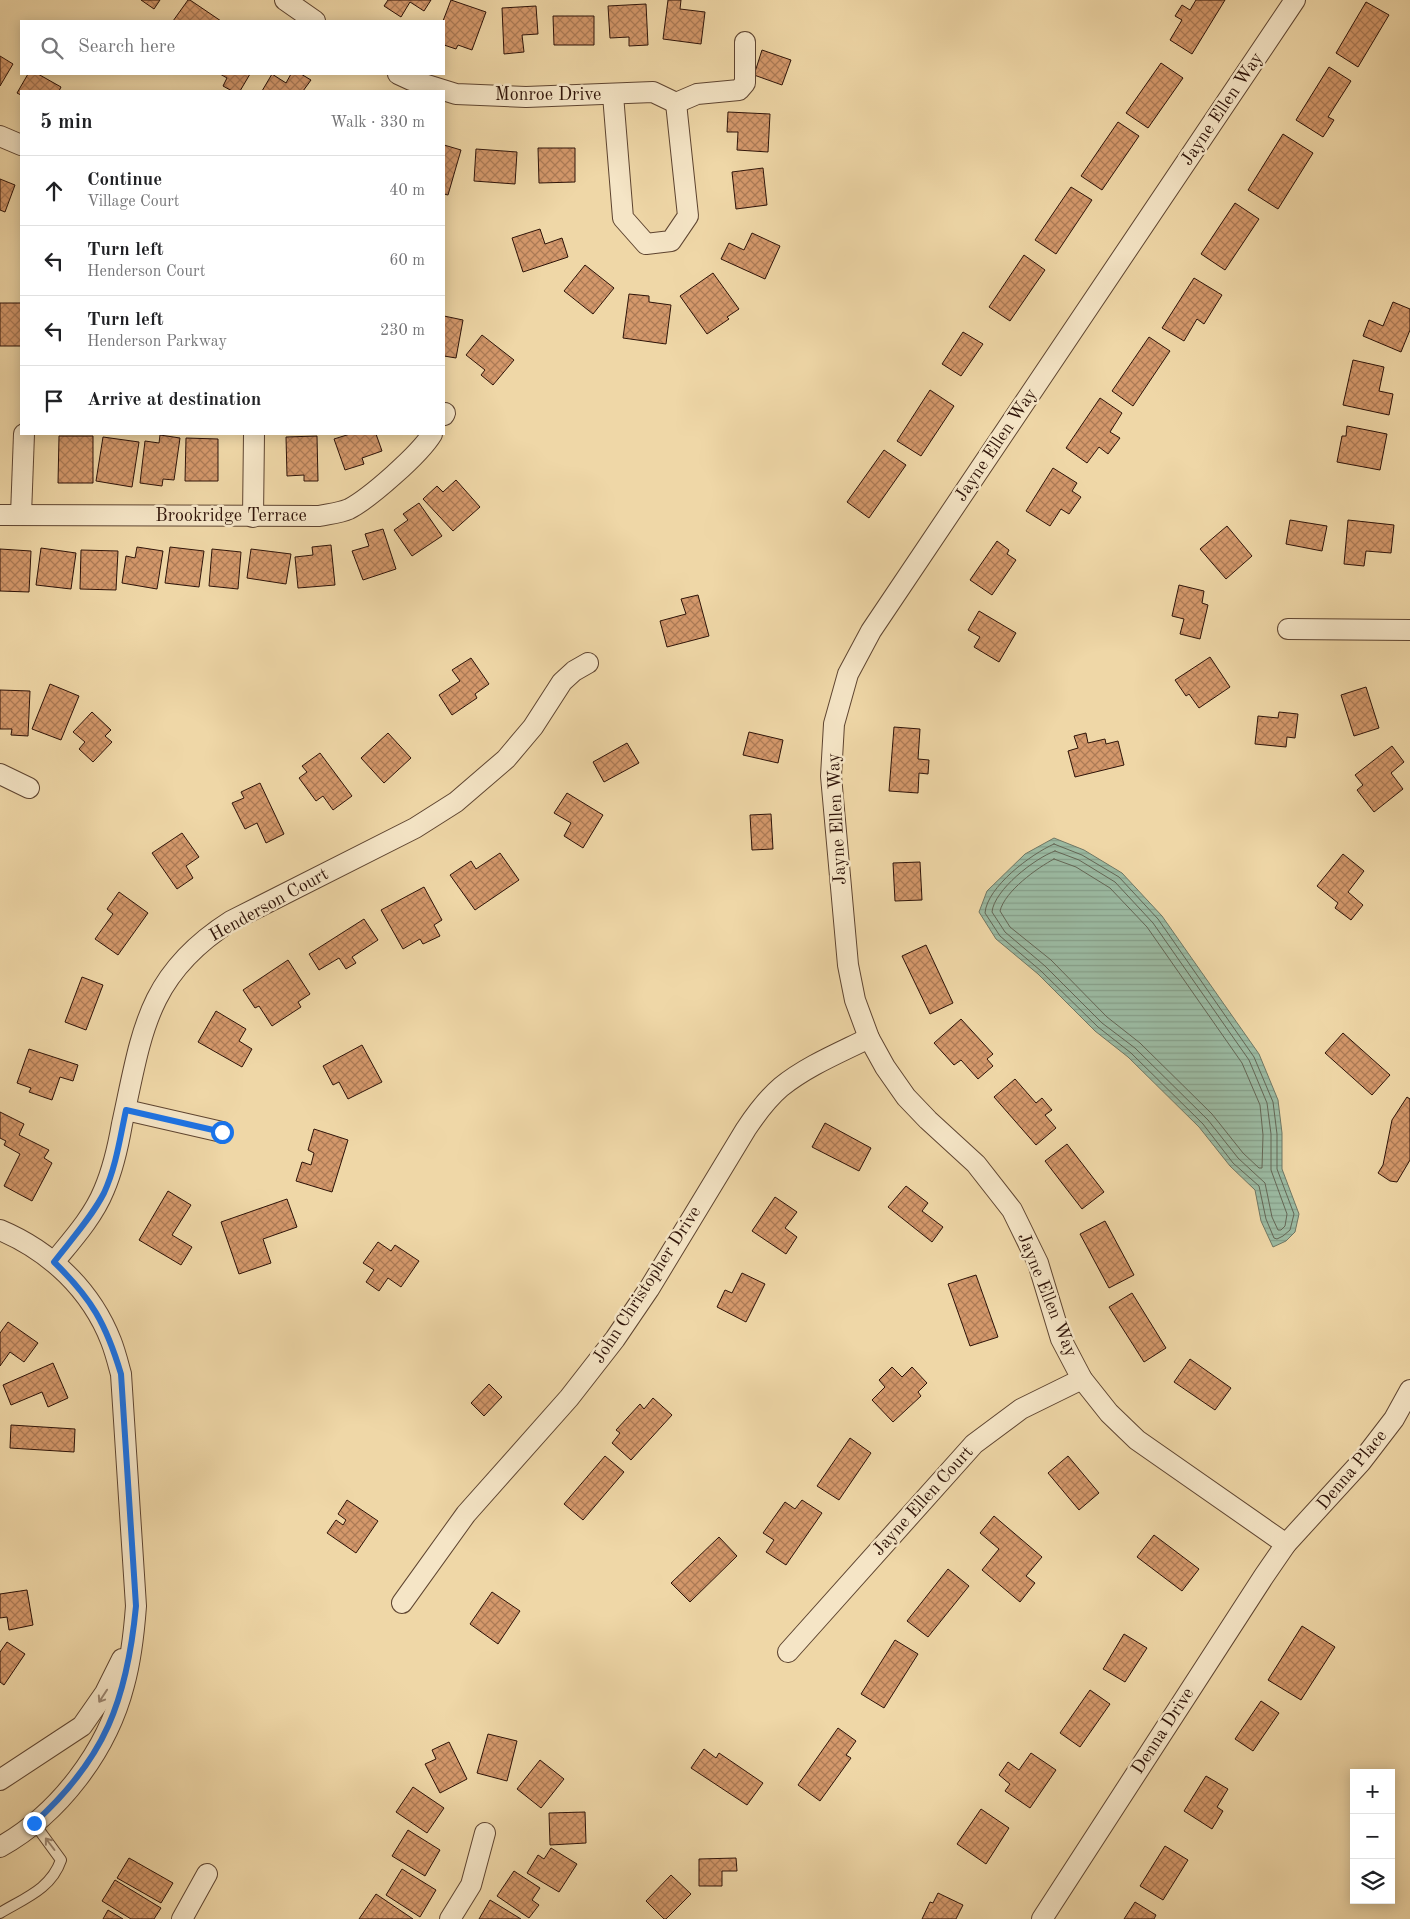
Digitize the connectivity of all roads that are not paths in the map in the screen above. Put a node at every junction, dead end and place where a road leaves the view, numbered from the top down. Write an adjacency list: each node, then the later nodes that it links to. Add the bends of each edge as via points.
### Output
1 (285, 0): 3 (street)
2 (1295, 0): 23 (street, Jayne Ellen Way, via 871,631 848,674 834,724 831,776 848,965)
3 (315, 20)
4 (746, 42): 9 (street, via 745,83 739,90 697,94)
5 (400, 75): 6 (street, Monroe Drive)
6 (443, 90)
7 (445, 91): 8 (street, Monroe Drive, via 526,98)
8 (612, 94): 9 (street, Monroe Drive, via 653,92); 9 (street, via 623,218 646,244 670,241 688,216)
9 (676, 103)
10 (0, 136): 11 (street)
11 (20, 145)
12 (24, 435): 16 (street)
13 (254, 435): 17 (street)
14 (431, 435): 17 (street, Brookridge Terrace, via 392,476 348,509 319,516)
15 (0, 515): 16 (street, Brookridge Terrace)
16 (21, 515): 17 (street, Brookridge Terrace)
17 (253, 517)
18 (1288, 629): 19 (street)
19 (1410, 630)
20 (588, 663): 24 (street, Henderson Court, via 574,670 562,682 506,759 456,802 415,828 231,921 191,951 166,980 149,1014)
21 (0, 774): 22 (street)
22 (29, 788)
23 (869, 1038): 28 (street, Jayne Ellen Way, via 906,1097 976,1164 1012,1210 1038,1263 1061,1339); 31 (street, John Christopher Drive, via 802,1072 760,1109 615,1339 569,1398 466,1514)
24 (126, 1110): 25 (street); 27 (street, Henderson Court, via 114,1165 104,1192 90,1217)
25 (222, 1132)
26 (0, 1230): 27 (street, via 32,1246)
27 (54, 1262): 32 (street, via 77,1285 97,1313 111,1341 121,1374 136,1606)
28 (1082, 1379): 30 (street, Jayne Ellen Way, via 1109,1413 1138,1440); 33 (street, Jayne Ellen Court, via 1021,1408 974,1444)
29 (1410, 1390): 30 (street, Denna Place, via 1394,1419 1361,1462)
30 (1286, 1544): 42 (street, Denna Drive)
31 (402, 1603)
32 (133, 1637): 34 (street, one-way to 34, via 105,1693 82,1726); 35 (street, via 124,1686 108,1730 84,1771)
33 (788, 1652)
34 (0, 1780)
35 (34, 1823): 37 (street); 39 (lane, one-way to 35, via 48,1884 57,1872 61,1860)
36 (485, 1833): 41 (street, via 472,1884)
37 (0, 1847)
38 (207, 1874): 40 (street)
39 (0, 1913)
40 (182, 1919)
41 (450, 1919)
42 (1042, 1919)

